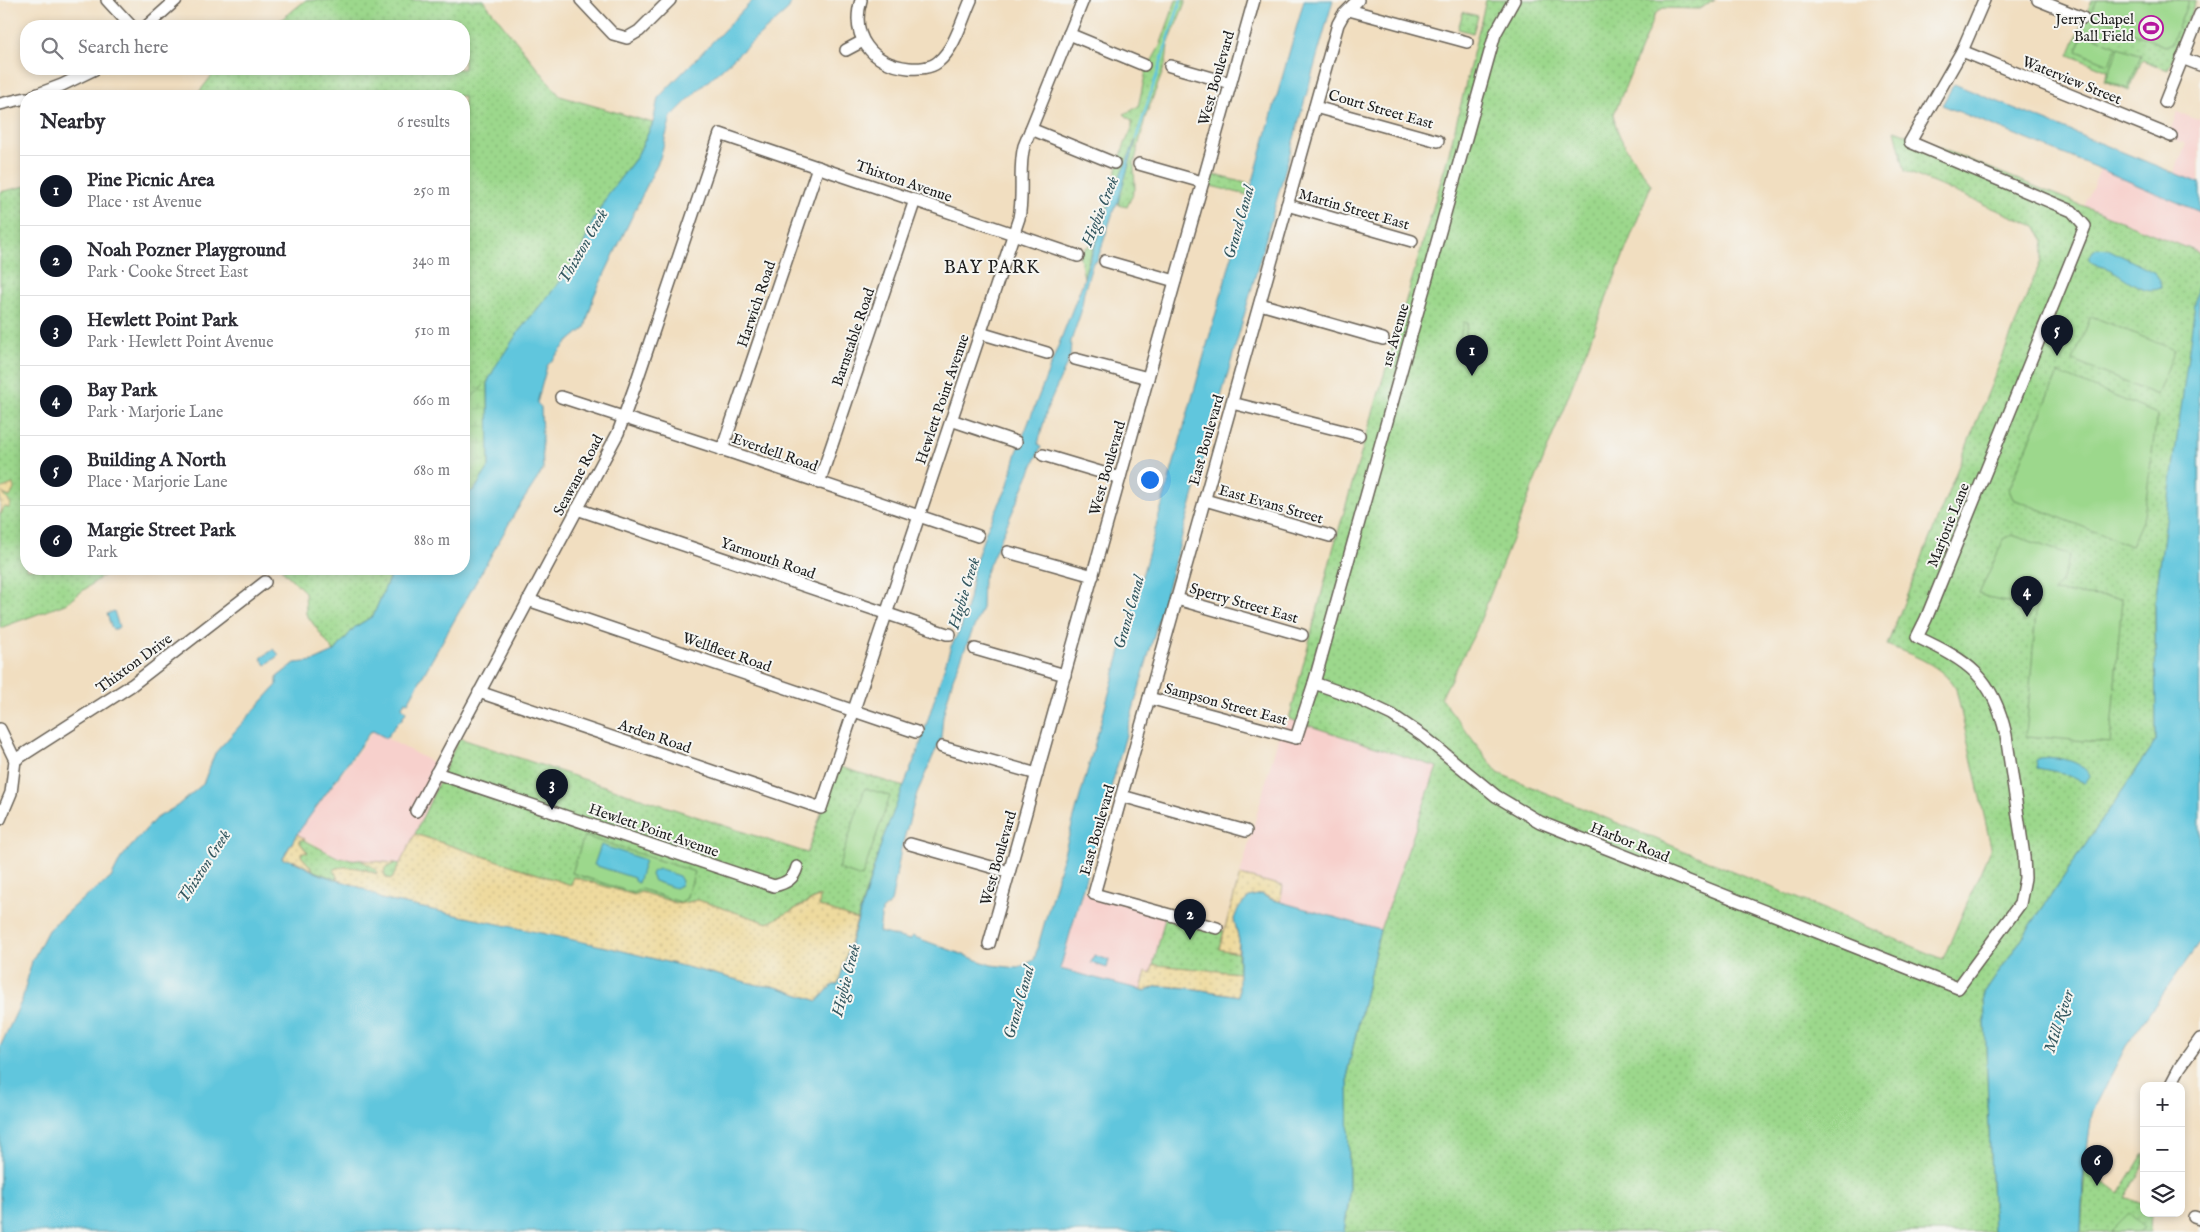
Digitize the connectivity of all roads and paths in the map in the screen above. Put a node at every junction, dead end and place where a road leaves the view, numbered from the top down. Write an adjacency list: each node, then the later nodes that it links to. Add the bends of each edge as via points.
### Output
1 (107, 0): 16 (street)
2 (176, 0): 17 (street)
3 (581, 0): 4 (street, via 613,34 627,38 639,32)
4 (670, 0)
5 (861, 0): 19 (street, via 857,19)
6 (970, 0): 19 (street, via 952,44 937,63 914,68 893,64 879,59)
7 (1083, 0): 18 (street, Hewlett Point Avenue)
8 (1254, 0): 28 (street, West Boulevard)
9 (1358, 0): 13 (street, East Boulevard)
10 (1514, 0): 80 (street, 1st Avenue, via 1495,34)
11 (1984, 0): 22 (street)
12 (2038, 0): 15 (street)
13 (1349, 10): 20 (street); 33 (street, East Boulevard, via 1338,24)
14 (2200, 14): 23 (street)
15 (2083, 18)
16 (125, 20)
17 (154, 20)
18 (1069, 34): 24 (street); 34 (street, Hewlett Point Avenue)
19 (863, 41): 21 (street)
20 (1467, 42)
21 (846, 50)
22 (1962, 51): 36 (street, Waterview Street); 100 (street, Marjorie Lane, via 1910,142 2072,211 2085,226 1917,637 1953,654 1982,678 1994,696 2006,734 2024,856 2025,878 2020,904)
23 (2182, 58): 25 (street); 31 (street)
24 (1144, 65)
25 (2200, 65)
26 (1170, 66): 28 (street)
27 (83, 75): 29 (street)
28 (1230, 83): 41 (street, West Boulevard)
29 (50, 90)
30 (20, 99): 32 (street)
31 (2165, 102)
32 (0, 104)
33 (1315, 107): 37 (street, Court Street East); 43 (street, East Boulevard)
34 (1031, 129): 38 (street); 44 (street, Hewlett Point Avenue, via 1022,154 1022,203)
35 (720, 134): 40 (street, Thixton Avenue); 57 (street, Seawane Road)
36 (2171, 136)
37 (1438, 141)
38 (1114, 163)
39 (1139, 164): 41 (street)
40 (818, 167): 42 (street, Thixton Avenue); 61 (street, Harwich Road)
41 (1202, 182): 48 (street, West Boulevard)
42 (915, 200): 44 (street, Thixton Avenue); 64 (street, Barnstable Road)
43 (1287, 205): 45 (street, Martin Street East); 49 (street, East Boulevard)
44 (1013, 233): 46 (street, Thixton Avenue); 50 (street, Hewlett Point Avenue)
45 (1412, 241)
46 (1078, 256)
47 (1105, 261): 48 (street)
48 (1175, 281): 54 (street, West Boulevard)
49 (1260, 304): 51 (street); 56 (street, East Boulevard)
50 (980, 332): 52 (street); 58 (street, Hewlett Point Avenue)
51 (1383, 338)
52 (1047, 353)
53 (1075, 359): 54 (street)
54 (1148, 378): 63 (street, West Boulevard)
55 (561, 397): 57 (street, Everdell Road)
56 (1232, 403): 59 (street); 65 (street, East Boulevard)
57 (624, 417): 61 (street, Everdell Road); 66 (street, Seawane Road)
58 (951, 420): 60 (street); 67 (street, Hewlett Point Avenue)
59 (1359, 435)
60 (1016, 442)
61 (722, 450): 64 (street, Everdell Road)
62 (1043, 455): 63 (street)
63 (1120, 478): 71 (street, West Boulevard)
64 (819, 483): 67 (street, Everdell Road)
65 (1205, 500): 69 (street, East Evans Street); 73 (street, East Boulevard)
66 (577, 509): 74 (street, Seawane Road); 75 (street, Yarmouth Road)
67 (918, 516): 68 (street, Everdell Road); 75 (street, Hewlett Point Avenue)
68 (978, 536)
69 (1330, 536)
70 (1008, 552): 71 (street)
71 (1093, 576): 79 (street, West Boulevard)
72 (265, 582): 87 (street, Thixton Drive, via 132,686)
73 (1177, 599): 77 (street, Sperry Street East); 82 (street, East Boulevard)
74 (528, 600): 81 (street, Seawane Road); 83 (street, Wellfleet Road)
75 (885, 614): 76 (street, Yarmouth Road); 83 (street, Hewlett Point Avenue)
76 (950, 634)
77 (1302, 635)
78 (975, 649): 79 (street)
79 (1065, 675): 89 (street, West Boulevard)
80 (1314, 683): 82 (street, Sampson Street East, via 1296,738); 100 (street, Harbor Road, via 1354,696 1392,715 1496,796 1540,822)
81 (479, 692): 88 (street, Seawane Road); 91 (street, Arden Road)
82 (1150, 698): 90 (street, East Boulevard)
83 (852, 710): 85 (street, Wellfleet Road); 91 (street, Hewlett Point Avenue)
84 (0, 729): 87 (street)
85 (916, 732)
86 (942, 747): 89 (street)
87 (14, 760): 93 (street, via 11,792)
88 (436, 773): 92 (street, Seawane Road); 96 (street, Hewlett Point Avenue, via 774,886 785,884)
89 (1037, 774): 97 (street, West Boulevard)
90 (1122, 796): 94 (street); 98 (street, East Boulevard, via 1094,894)
91 (820, 808)
92 (416, 811)
93 (0, 819)
94 (1246, 831)
95 (910, 844): 97 (street)
96 (797, 867)
97 (1009, 872): 99 (street, West Boulevard)
98 (1217, 928)
99 (989, 944)
100 (1958, 988)
101 (2200, 1039): 102 (street)
102 (2172, 1082)

